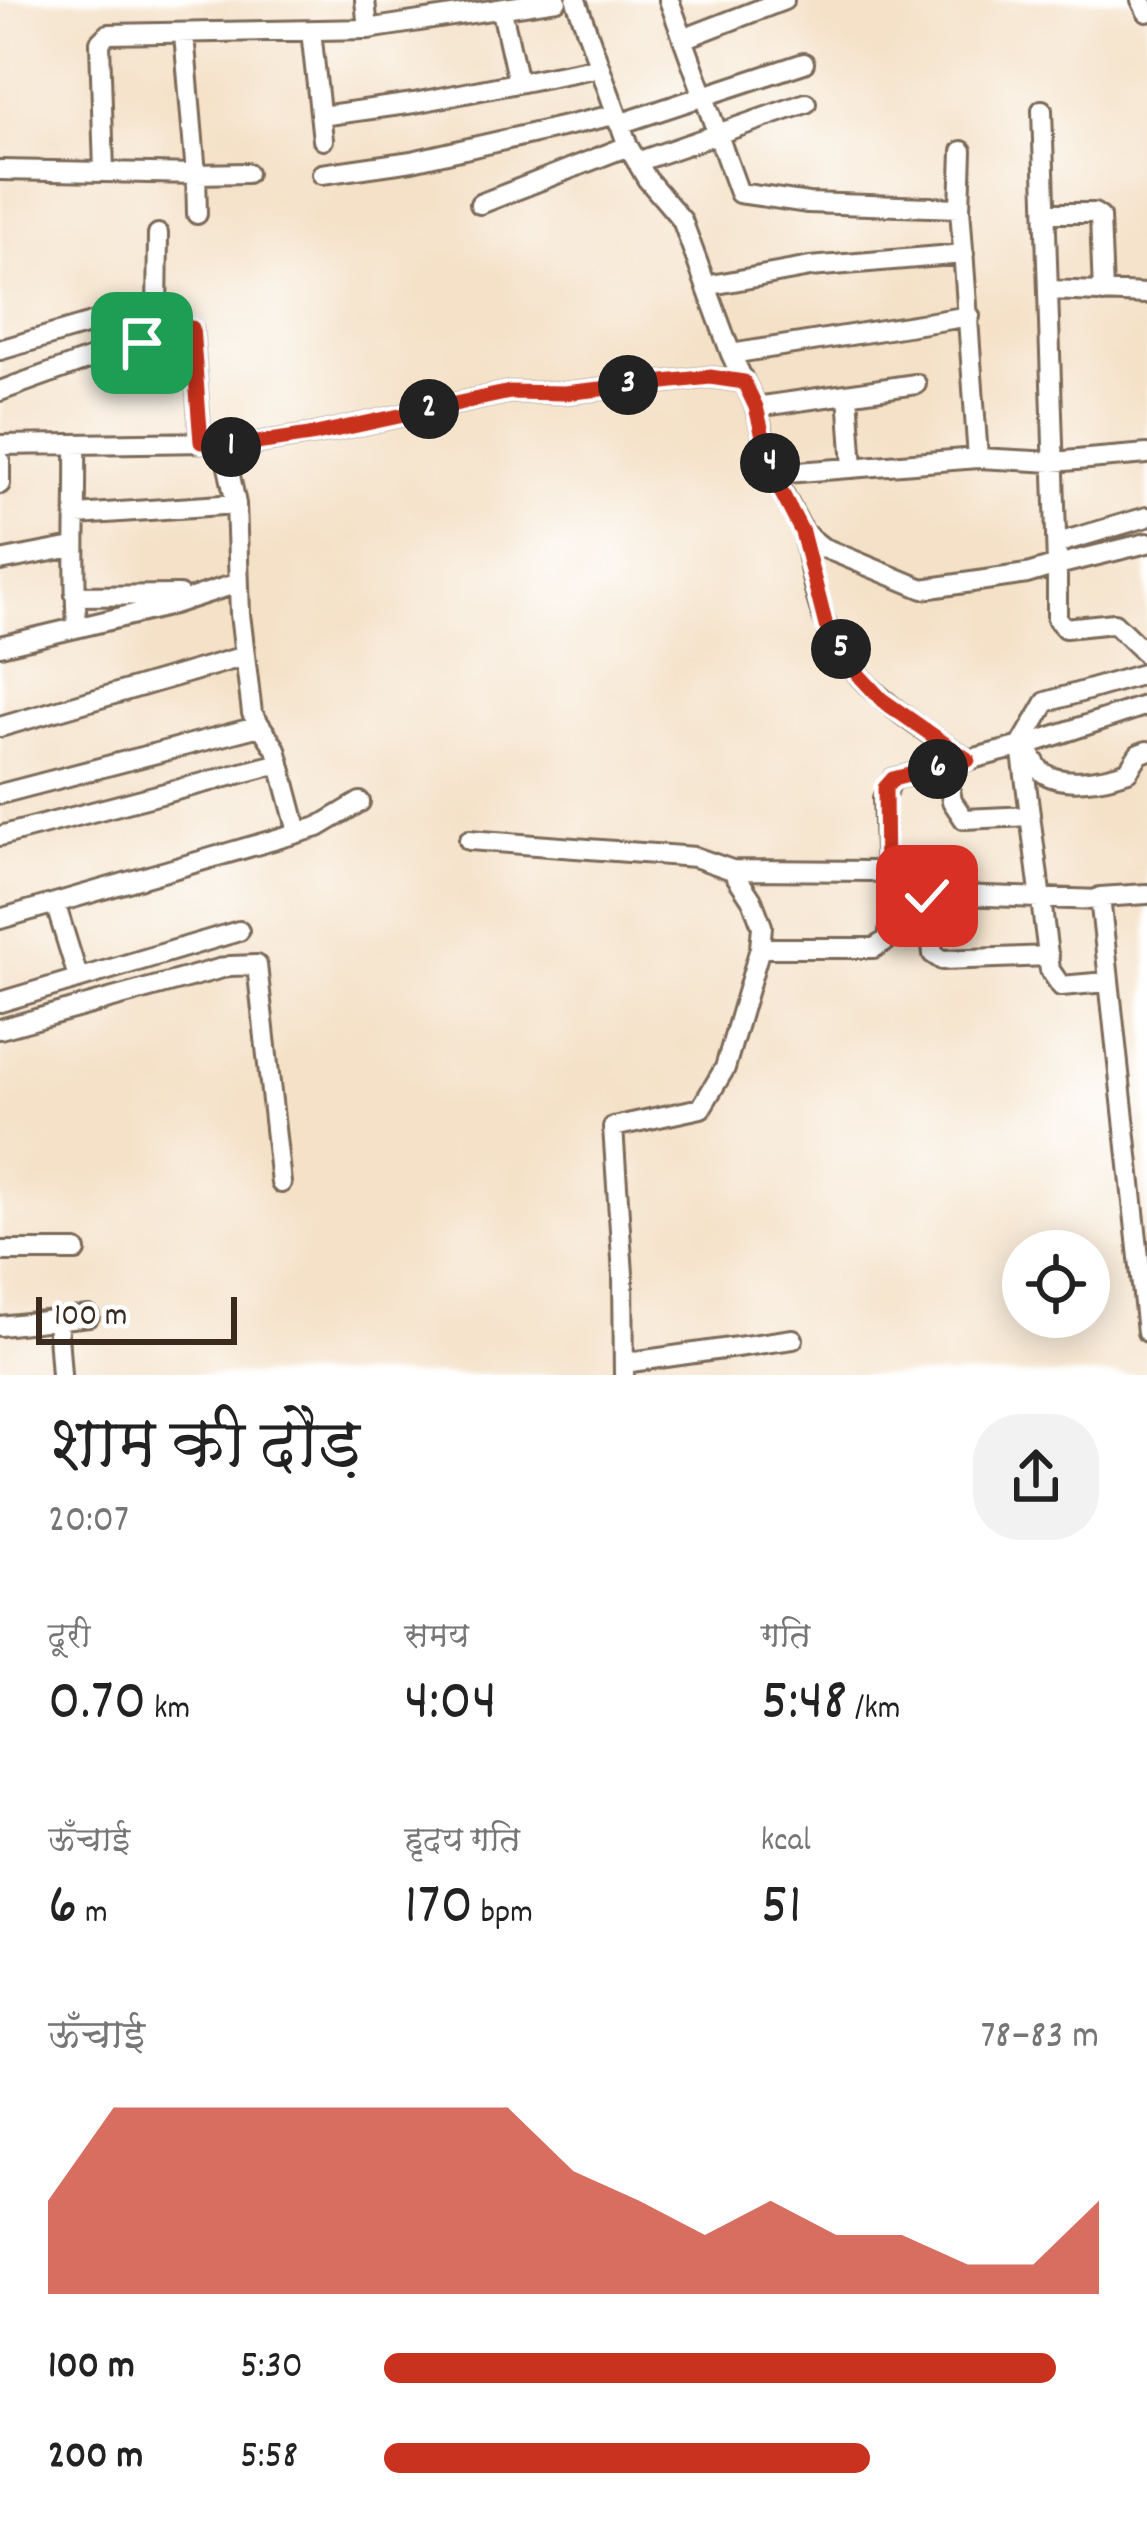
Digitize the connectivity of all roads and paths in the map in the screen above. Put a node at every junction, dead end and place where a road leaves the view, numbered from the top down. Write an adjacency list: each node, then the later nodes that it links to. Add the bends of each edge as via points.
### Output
1 (365, 0): 9 (street)
2 (557, 0): 7 (street)
3 (576, 0): 14 (street)
4 (669, 0): 12 (street)
5 (784, 0): 12 (street)
6 (1141, 0): 8 (street)
7 (502, 11): 9 (street); 15 (street)
8 (1147, 12)
9 (368, 28): 10 (street)
10 (311, 31): 11 (street); 19 (street)
11 (184, 34): 26 (street, via 102,36); 28 (street)
12 (682, 39): 16 (street)
13 (804, 63): 16 (street)
14 (599, 67): 15 (street); 20 (street)
15 (518, 82): 19 (street)
16 (705, 99): 20 (street); 21 (street)
17 (806, 103): 21 (street)
18 (1042, 110): 32 (street)
19 (321, 116): 22 (street)
20 (616, 120): 24 (street); 29 (street)
21 (716, 136): 24 (street); 31 (street, via 744,196)
22 (323, 140)
23 (962, 151): 31 (street)
24 (632, 154): 30 (street); 36 (street, via 682,220)
25 (0, 170): 26 (street)
26 (104, 172): 28 (street)
27 (247, 173): 28 (street)
28 (196, 174): 33 (street)
29 (322, 174)
30 (480, 204)
31 (960, 208): 35 (street)
32 (1046, 213): 37 (street); 38 (street, via 1100,217)
33 (197, 214)
34 (158, 234): 42 (street)
35 (964, 254): 36 (street, via 810,267); 40 (street)
36 (706, 286): 44 (street)
37 (1051, 290): 38 (street); 57 (street)
38 (1103, 293): 39 (street)
39 (1147, 294)
40 (970, 316): 44 (street); 55 (street)
41 (102, 320): 43 (street)
42 (154, 329): 46 (street, via 142,343); 50 (street, via 192,328)
43 (0, 350)
44 (731, 354): 45 (street)
45 (744, 382): 49 (street); 53 (street, via 710,377 510,392)
46 (2, 383)
47 (916, 384): 48 (street)
48 (848, 394): 49 (street); 58 (street)
49 (756, 407): 59 (street)
50 (201, 442): 51 (street); 53 (street)
51 (76, 444): 52 (street); 62 (street)
52 (0, 445)
53 (224, 448): 61 (street)
54 (1147, 454): 57 (street)
55 (978, 458): 57 (street); 58 (street)
56 (0, 460): 60 (street)
57 (1053, 462): 65 (street)
58 (853, 469): 59 (street)
59 (772, 474): 64 (street)
60 (0, 484)
61 (236, 504): 62 (street); 70 (street)
62 (77, 515): 67 (street)
63 (1147, 517): 65 (street)
64 (802, 532): 69 (street, via 923,589); 83 (street, via 826,626 854,670 882,700)
65 (1058, 543): 69 (street)
66 (1147, 543): 69 (street)
67 (73, 547): 68 (street); 72 (street)
68 (0, 561)
69 (1057, 565): 75 (street, via 1058,625 1114,622)
70 (238, 583): 71 (street); 76 (street)
71 (201, 595): 72 (street); 73 (street)
72 (75, 596): 73 (street)
73 (77, 627): 74 (street)
74 (0, 646)
75 (1147, 655)
76 (245, 656): 79 (street); 80 (street)
77 (1147, 673): 81 (street, via 1046,702)
78 (1147, 705): 81 (street)
79 (260, 726): 84 (street); 86 (street)
80 (0, 727)
81 (1023, 745): 82 (street, via 1041,771 1060,779 1128,771); 83 (street); 88 (street)
82 (1147, 751)
83 (968, 760): 85 (street)
84 (280, 763): 89 (street); 90 (street)
85 (946, 767): 88 (street, via 964,819); 93 (street, via 885,788)
86 (0, 794)
87 (360, 802): 89 (street)
88 (1028, 816): 97 (street)
89 (298, 832): 99 (street)
90 (0, 836)
91 (470, 840): 92 (street, via 676,855)
92 (732, 871): 93 (street); 102 (street, via 757,913)
93 (886, 876): 94 (street)
94 (899, 893): 96 (street); 102 (street, via 887,940 874,948)
95 (1147, 894): 98 (street)
96 (927, 896): 97 (street); 103 (street, via 930,944 942,960)
97 (1044, 899): 98 (street); 103 (street)
98 (1100, 900): 105 (street)
99 (56, 903): 100 (street); 104 (street)
100 (0, 919)
101 (239, 931): 104 (street)
102 (760, 948): 116 (street, via 724,1068 701,1108 613,1127)
103 (1049, 956): 105 (street, via 1061,986)
104 (78, 977): 106 (street)
105 (1107, 982): 114 (street)
106 (0, 1002)
107 (0, 1029): 108 (street, via 257,965)
108 (281, 1183)
109 (0, 1251): 110 (street)
110 (76, 1251)
111 (89, 1316): 112 (street)
112 (57, 1321): 113 (street); 117 (street)
113 (0, 1326)
114 (1147, 1332)
115 (793, 1339): 116 (street)
116 (624, 1369)
117 (61, 1375)

